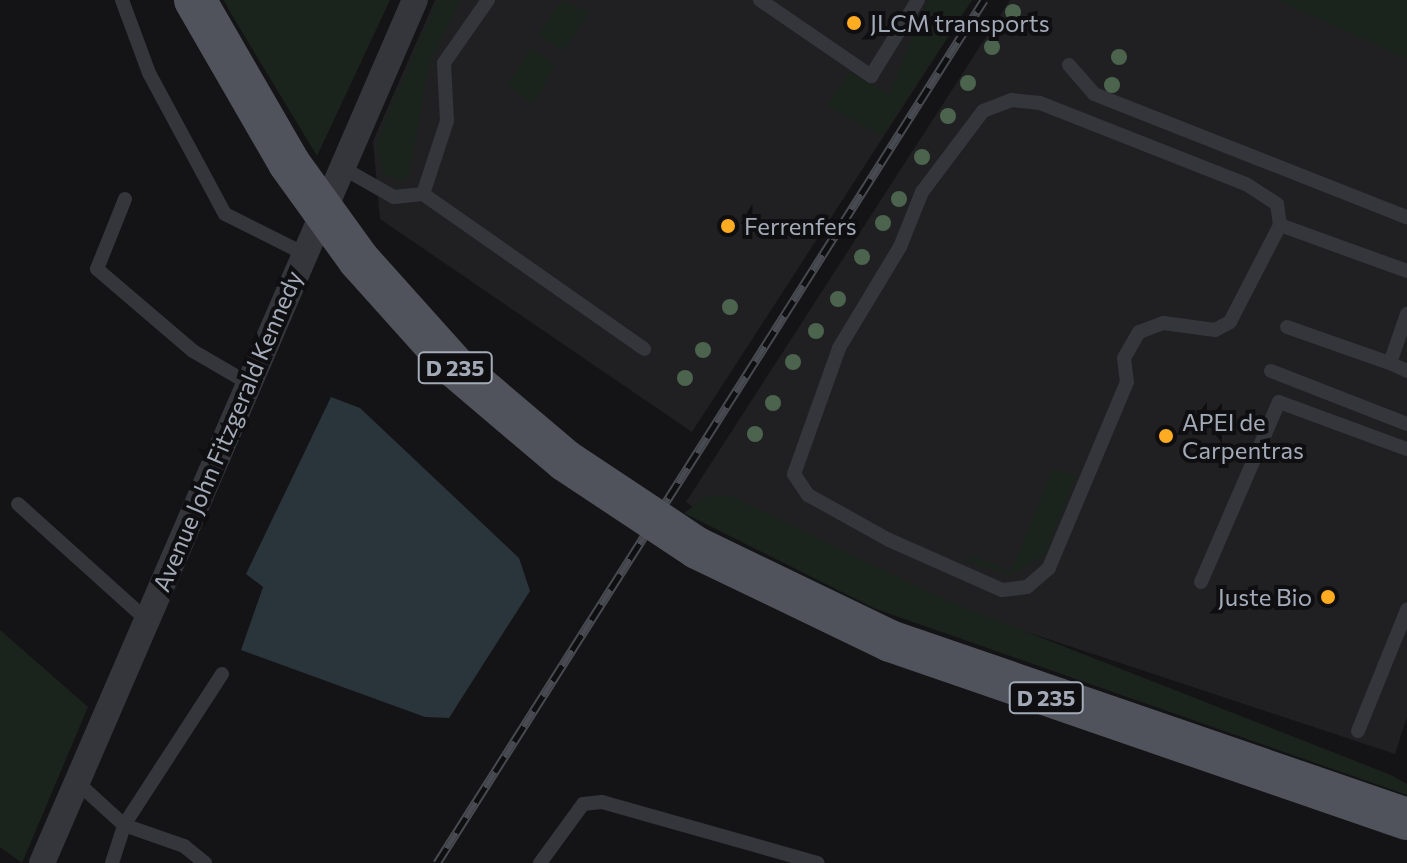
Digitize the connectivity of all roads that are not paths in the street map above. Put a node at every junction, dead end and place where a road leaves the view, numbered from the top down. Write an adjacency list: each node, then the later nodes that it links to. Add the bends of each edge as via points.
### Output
1 (122, 0): 13 (lane, via 149,73 225,214)
2 (195, 0): 31 (main road, D 235, bridge, via 289,163 359,260 455,367 566,461 697,548 890,641)
3 (415, 0): 8 (street, Avenue John Fitzgerald Kennedy)
4 (488, 0): 9 (lane, via 444,63 447,121)
5 (760, 0): 6 (lane, via 871,76)
6 (918, 0)
7 (1069, 65): 11 (lane, via 1094,94)
8 (341, 167): 9 (lane, via 394,197); 13 (street, Avenue John Fitzgerald Kennedy)
9 (423, 194): 17 (lane)
10 (125, 199): 21 (lane, via 97,269 193,351)
11 (1407, 217)
12 (1280, 225): 12 (lane, via 1230,322 1215,330 1163,323 1139,332 1124,358 1127,382 1049,568 1027,587 1002,590 889,540 808,495 794,474 839,348 900,247 922,192 983,111 1012,100 1040,103 1246,184 1277,204); 14 (lane)
13 (303, 253): 21 (street, Avenue John Fitzgerald Kennedy)
14 (1407, 271)
15 (1407, 314): 18 (lane)
16 (1287, 327): 18 (lane)
17 (644, 349)
18 (1390, 363): 20 (lane)
19 (1271, 371): 22 (lane)
20 (1407, 371)
21 (246, 382): 27 (street, Avenue John Fitzgerald Kennedy)
22 (1407, 424)
23 (1407, 449): 25 (lane, via 1279,402)
24 (18, 504): 27 (lane)
25 (1201, 582)
26 (1407, 610): 29 (lane)
27 (147, 620): 30 (street, Avenue John Fitzgerald Kennedy)
28 (222, 674): 32 (lane)
29 (1358, 731)
30 (79, 784): 32 (lane); 33 (street, Avenue John Fitzgerald Kennedy)
31 (1407, 819)
32 (124, 825): 34 (lane); 35 (lane, via 184,846)
33 (42, 863)
34 (112, 863)
35 (205, 863)
36 (540, 863): 37 (lane, via 583,804 602,802)
37 (818, 863)

